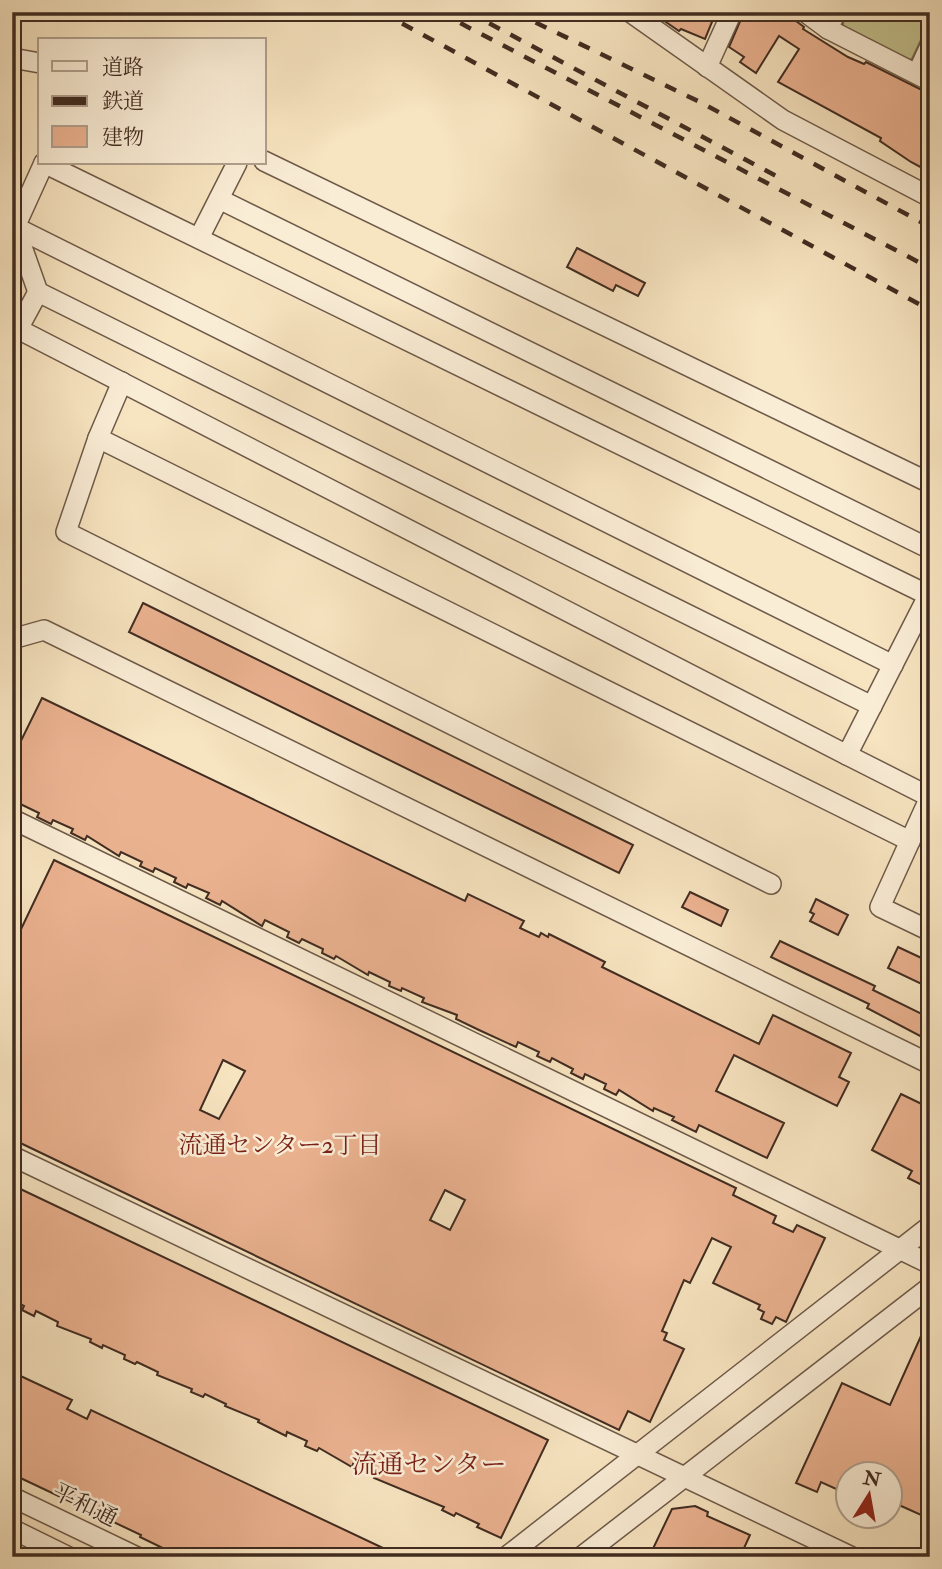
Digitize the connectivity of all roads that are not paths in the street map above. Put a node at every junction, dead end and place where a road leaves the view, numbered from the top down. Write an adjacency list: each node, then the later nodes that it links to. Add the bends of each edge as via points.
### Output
1 (630, 12): 8 (street)
2 (732, 12): 8 (street)
3 (805, 12): 4 (street)
4 (832, 20): 9 (street)
5 (930, 46): 9 (street)
6 (12, 58): 7 (street)
7 (38, 63)
8 (707, 67): 14 (street, via 783,120)
9 (923, 78)
10 (266, 162): 21 (street)
11 (44, 164): 16 (street)
12 (46, 164): 17 (street)
13 (236, 164): 15 (street)
14 (930, 197)
15 (219, 199): 17 (street); 22 (street)
16 (15, 227): 18 (street); 25 (street)
17 (199, 239): 23 (street)
18 (38, 292): 19 (street, via 18,329); 26 (street)
19 (122, 382): 20 (street); 27 (street)
20 (98, 438): 29 (street); 30 (street, via 66,532)
21 (930, 483)
22 (930, 549)
23 (929, 593): 25 (street)
24 (12, 639): 32 (street, via 44,630)
25 (893, 665): 26 (street)
26 (872, 706): 27 (street)
27 (847, 755): 29 (street, via 930,797)
28 (12, 819): 35 (street)
29 (910, 841): 31 (street, via 880,907)
30 (771, 884)
31 (930, 931)
32 (930, 1064)
33 (12, 1156): 38 (street)
34 (930, 1226): 35 (street)
35 (897, 1250): 36 (street); 38 (street)
36 (930, 1264)
37 (930, 1287): 39 (street)
38 (639, 1455): 39 (street); 44 (street)
39 (683, 1478): 45 (street); 46 (street)
40 (12, 1497): 43 (street, 平和通)
41 (12, 1529): 42 (street)
42 (69, 1557)
43 (137, 1557)
44 (506, 1557)
45 (581, 1557)
46 (852, 1557)

